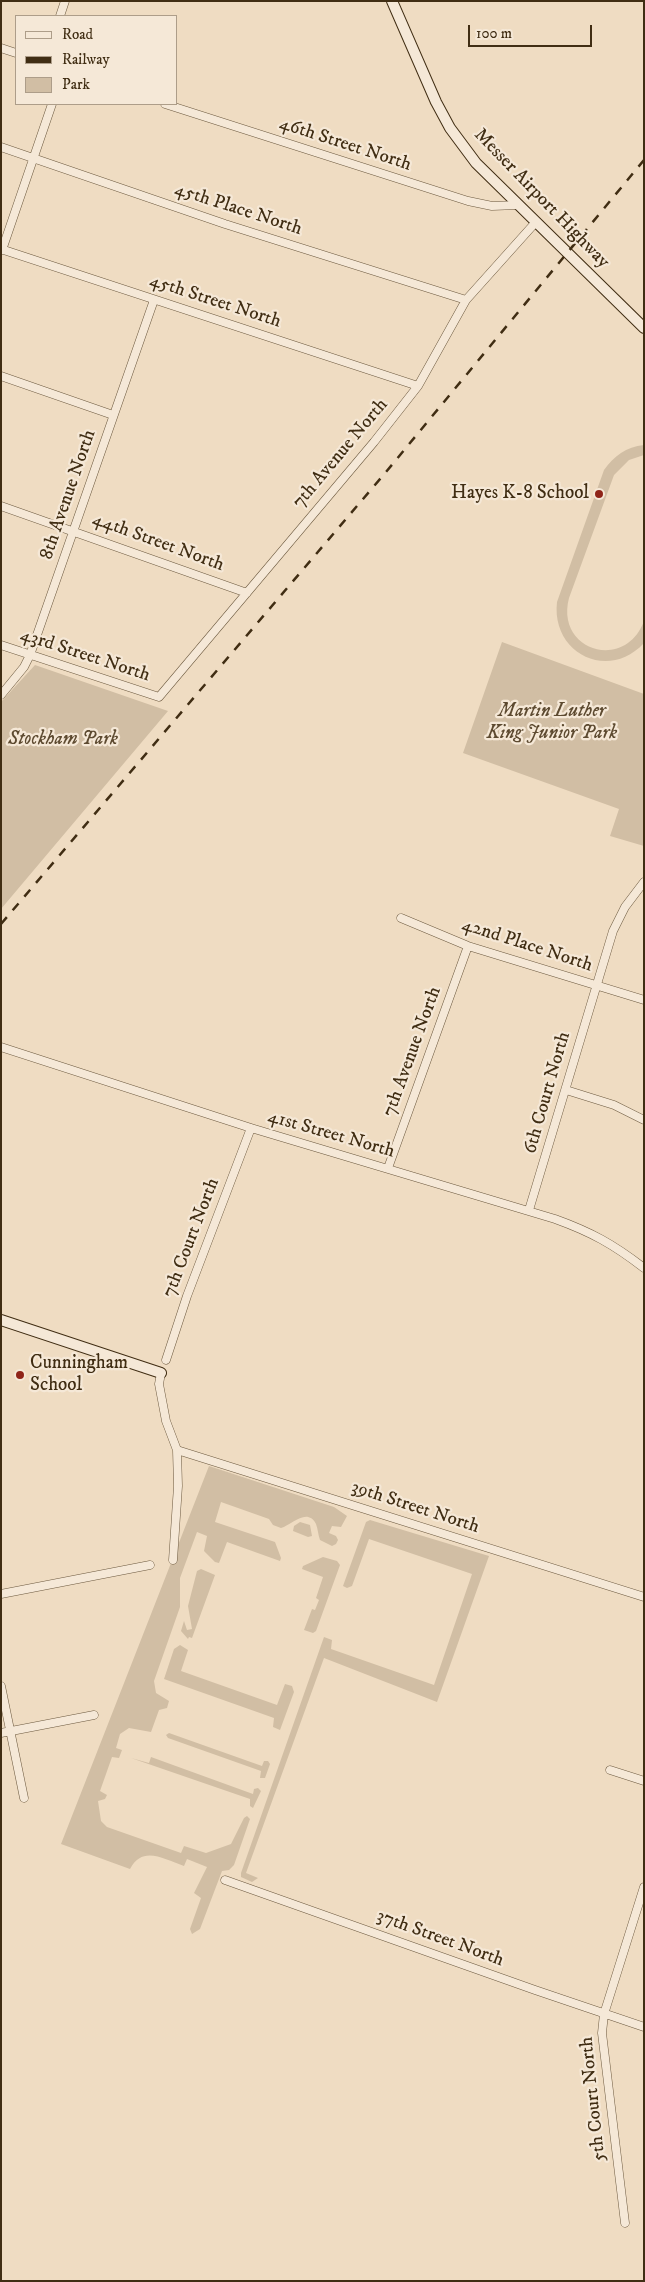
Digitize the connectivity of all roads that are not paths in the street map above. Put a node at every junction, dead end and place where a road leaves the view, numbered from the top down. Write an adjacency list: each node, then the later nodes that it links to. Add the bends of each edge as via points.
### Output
1 (64, 1): 3 (street)
2 (392, 1): 10 (main road, Messer Airport Highway, via 450,128 476,163)
3 (60, 15)
4 (1, 48): 5 (street)
5 (15, 53)
6 (52, 105): 9 (street)
7 (168, 105): 10 (street, 46th Street North, via 468,201 492,206)
8 (1, 148): 9 (street, 45th Place North)
9 (33, 158): 12 (street); 14 (street, 45th Place North, via 225,224)
10 (518, 206): 11 (main road, Messer Airport Highway)
11 (535, 223): 14 (street, 7th Avenue North); 15 (main road, Messer Airport Highway)
12 (2, 250): 13 (street, 45th Street North)
13 (154, 300): 17 (street, 45th Street North); 18 (street, 8th Avenue North)
14 (466, 300): 17 (street, 7th Avenue North)
15 (644, 328)
16 (1, 376): 18 (street)
17 (418, 386): 21 (street, 7th Avenue North)
18 (113, 415): 20 (street, 8th Avenue North)
19 (1, 506): 20 (street, 44th Street North)
20 (74, 530): 21 (street, 44th Street North); 23 (street, 8th Avenue North)
21 (247, 593): 25 (street, 7th Avenue North)
22 (1, 645): 23 (street, 43rd Street North)
23 (30, 655): 24 (street, 8th Avenue North); 25 (street, 43rd Street North)
24 (1, 695)
25 (159, 697)
26 (644, 882): 29 (street, via 624,907)
27 (401, 918): 28 (street, 42nd Place North)
28 (468, 946): 29 (street, 42nd Place North); 35 (street, 7th Avenue North)
29 (596, 985): 30 (street, 42nd Place North); 32 (street, 6th Court North)
30 (644, 1000)
31 (1, 1047): 34 (street, 41st Street North)
32 (566, 1090): 33 (street, via 614,1105); 36 (street, 6th Court North)
33 (644, 1120)
34 (251, 1128): 35 (street, 41st Street North); 39 (street, 7th Court North)
35 (388, 1168): 36 (street, 41st Street North)
36 (530, 1210): 37 (street, 41st Street North, via 588,1230)
37 (644, 1268)
38 (1, 1320): 40 (main road)
39 (166, 1360)
40 (161, 1374): 41 (street, via 166,1421)
41 (177, 1450): 42 (street); 45 (street, 39th Street North)
42 (173, 1560)
43 (150, 1564): 44 (street)
44 (1, 1594)
45 (644, 1597)
46 (1, 1686): 48 (street)
47 (94, 1715): 48 (street)
48 (11, 1731): 49 (street); 52 (street)
49 (1, 1733)
50 (610, 1770): 51 (street)
51 (644, 1781)
52 (24, 1798)
53 (225, 1880): 55 (street, 37th Street North)
54 (644, 1887): 55 (street, 5th Court North)
55 (604, 2014): 56 (street, 37th Street North); 57 (street, 5th Court North, via 602,2033)
56 (644, 2027)
57 (625, 2223)

